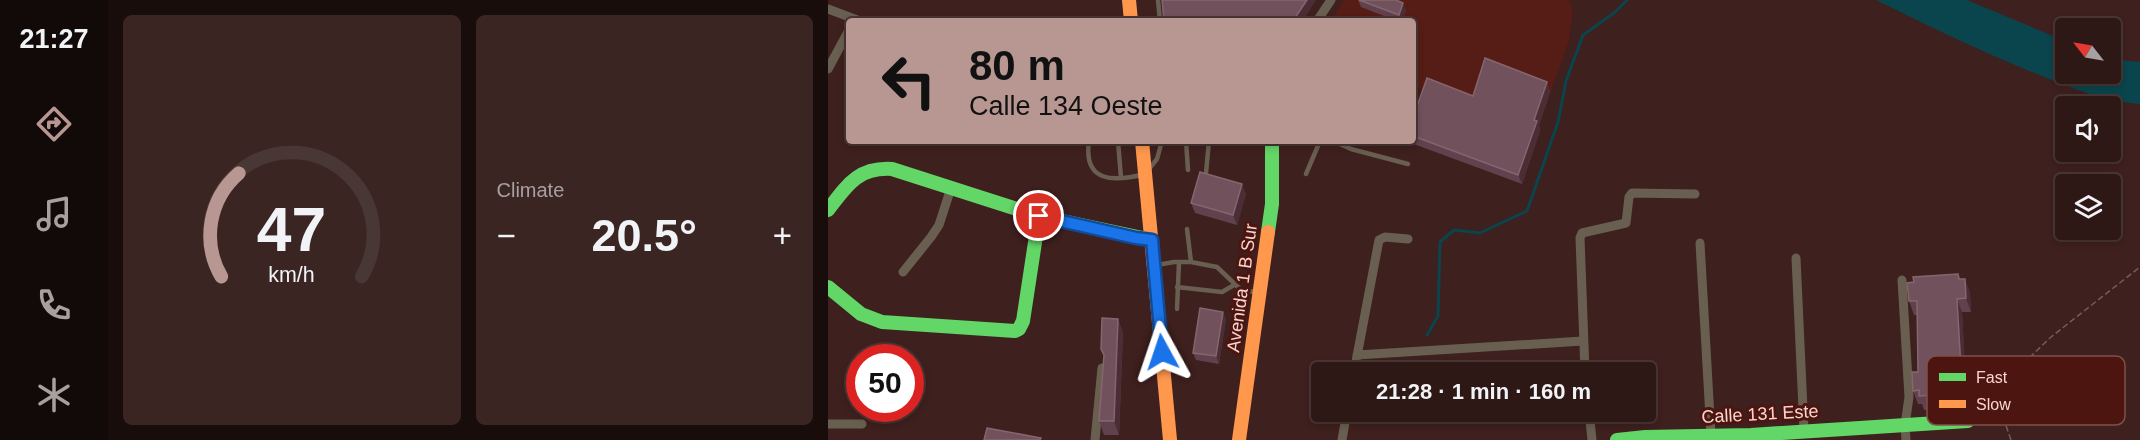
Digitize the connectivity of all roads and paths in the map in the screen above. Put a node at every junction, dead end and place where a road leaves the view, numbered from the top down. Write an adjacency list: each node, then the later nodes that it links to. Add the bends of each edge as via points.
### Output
1 (1129, 0): 6 (street)
2 (1158, 0): 7 (lane)
3 (1331, 0): 8 (street)
4 (828, 9): 5 (street)
5 (851, 18)
6 (1131, 18)
7 (1160, 18)
8 (1319, 18)
9 (846, 36): 10 (street)
10 (828, 69)
11 (1089, 144): 25 (lane, via 1093,171 1101,177)
12 (1118, 144): 25 (lane)
13 (1142, 144): 23 (street)
14 (1161, 144): 23 (lane, via 1157,159)
15 (1186, 144): 21 (lane)
16 (1209, 144): 22 (lane)
17 (1272, 144): 44 (street, Avenida 1 B Sur, via 1272,204)
18 (1319, 144): 24 (lane)
19 (1340, 144): 20 (lane)
20 (1408, 164)
21 (1188, 170)
22 (1206, 173)
23 (1145, 174): 25 (lane); 32 (street)
24 (1306, 174)
25 (1120, 178)
26 (951, 188): 28 (street, via 881,167 852,180); 29 (street); 39 (street, via 939,225)
27 (1695, 194): 46 (street, via 1632,193 1626,223 1582,233)
28 (828, 210)
29 (1039, 216): 32 (street); 42 (street, via 1023,321 1015,331 882,322 861,314)
30 (1188, 229): 36 (lane)
31 (1408, 239): 47 (street, via 1379,240)
32 (1152, 240): 37 (street)
33 (1700, 243): 60 (street)
34 (1796, 258): 59 (street)
35 (1179, 262): 36 (lane); 37 (lane); 43 (lane)
36 (1191, 262): 41 (lane, via 1217,267)
37 (1154, 265): 63 (street)
38 (2140, 267): 48 (path)
39 (903, 272)
40 (1902, 279): 57 (street, via 1909,397)
41 (1234, 285): 43 (lane, via 1222,292); 44 (lane)
42 (828, 287)
43 (1177, 287): 45 (lane)
44 (1260, 294): 64 (street, Avenida 1 B Sur)
45 (1177, 309)
46 (1583, 341): 47 (street); 50 (street)
47 (1357, 355): 49 (street)
48 (2031, 356)
49 (1356, 362)
50 (1584, 362)
51 (1102, 368): 62 (street)
52 (1345, 422): 65 (street)
53 (1590, 422): 66 (street)
54 (828, 424): 55 (street)
55 (862, 424)
56 (1927, 424): 57 (street, Calle 131 Este)
57 (1905, 425): 59 (street, Calle 131 Este); 68 (street)
58 (2006, 425): 69 (path)
59 (1804, 431): 61 (street, Calle 131 Este)
60 (1711, 435): 61 (street, Calle 131 Este); 67 (street, Calle 131 Este)
61 (1751, 437)
62 (1095, 440)
63 (1170, 440)
64 (1239, 440)
65 (1342, 440)
66 (1592, 440)
67 (1617, 440)
68 (1906, 440)
69 (2011, 440)

